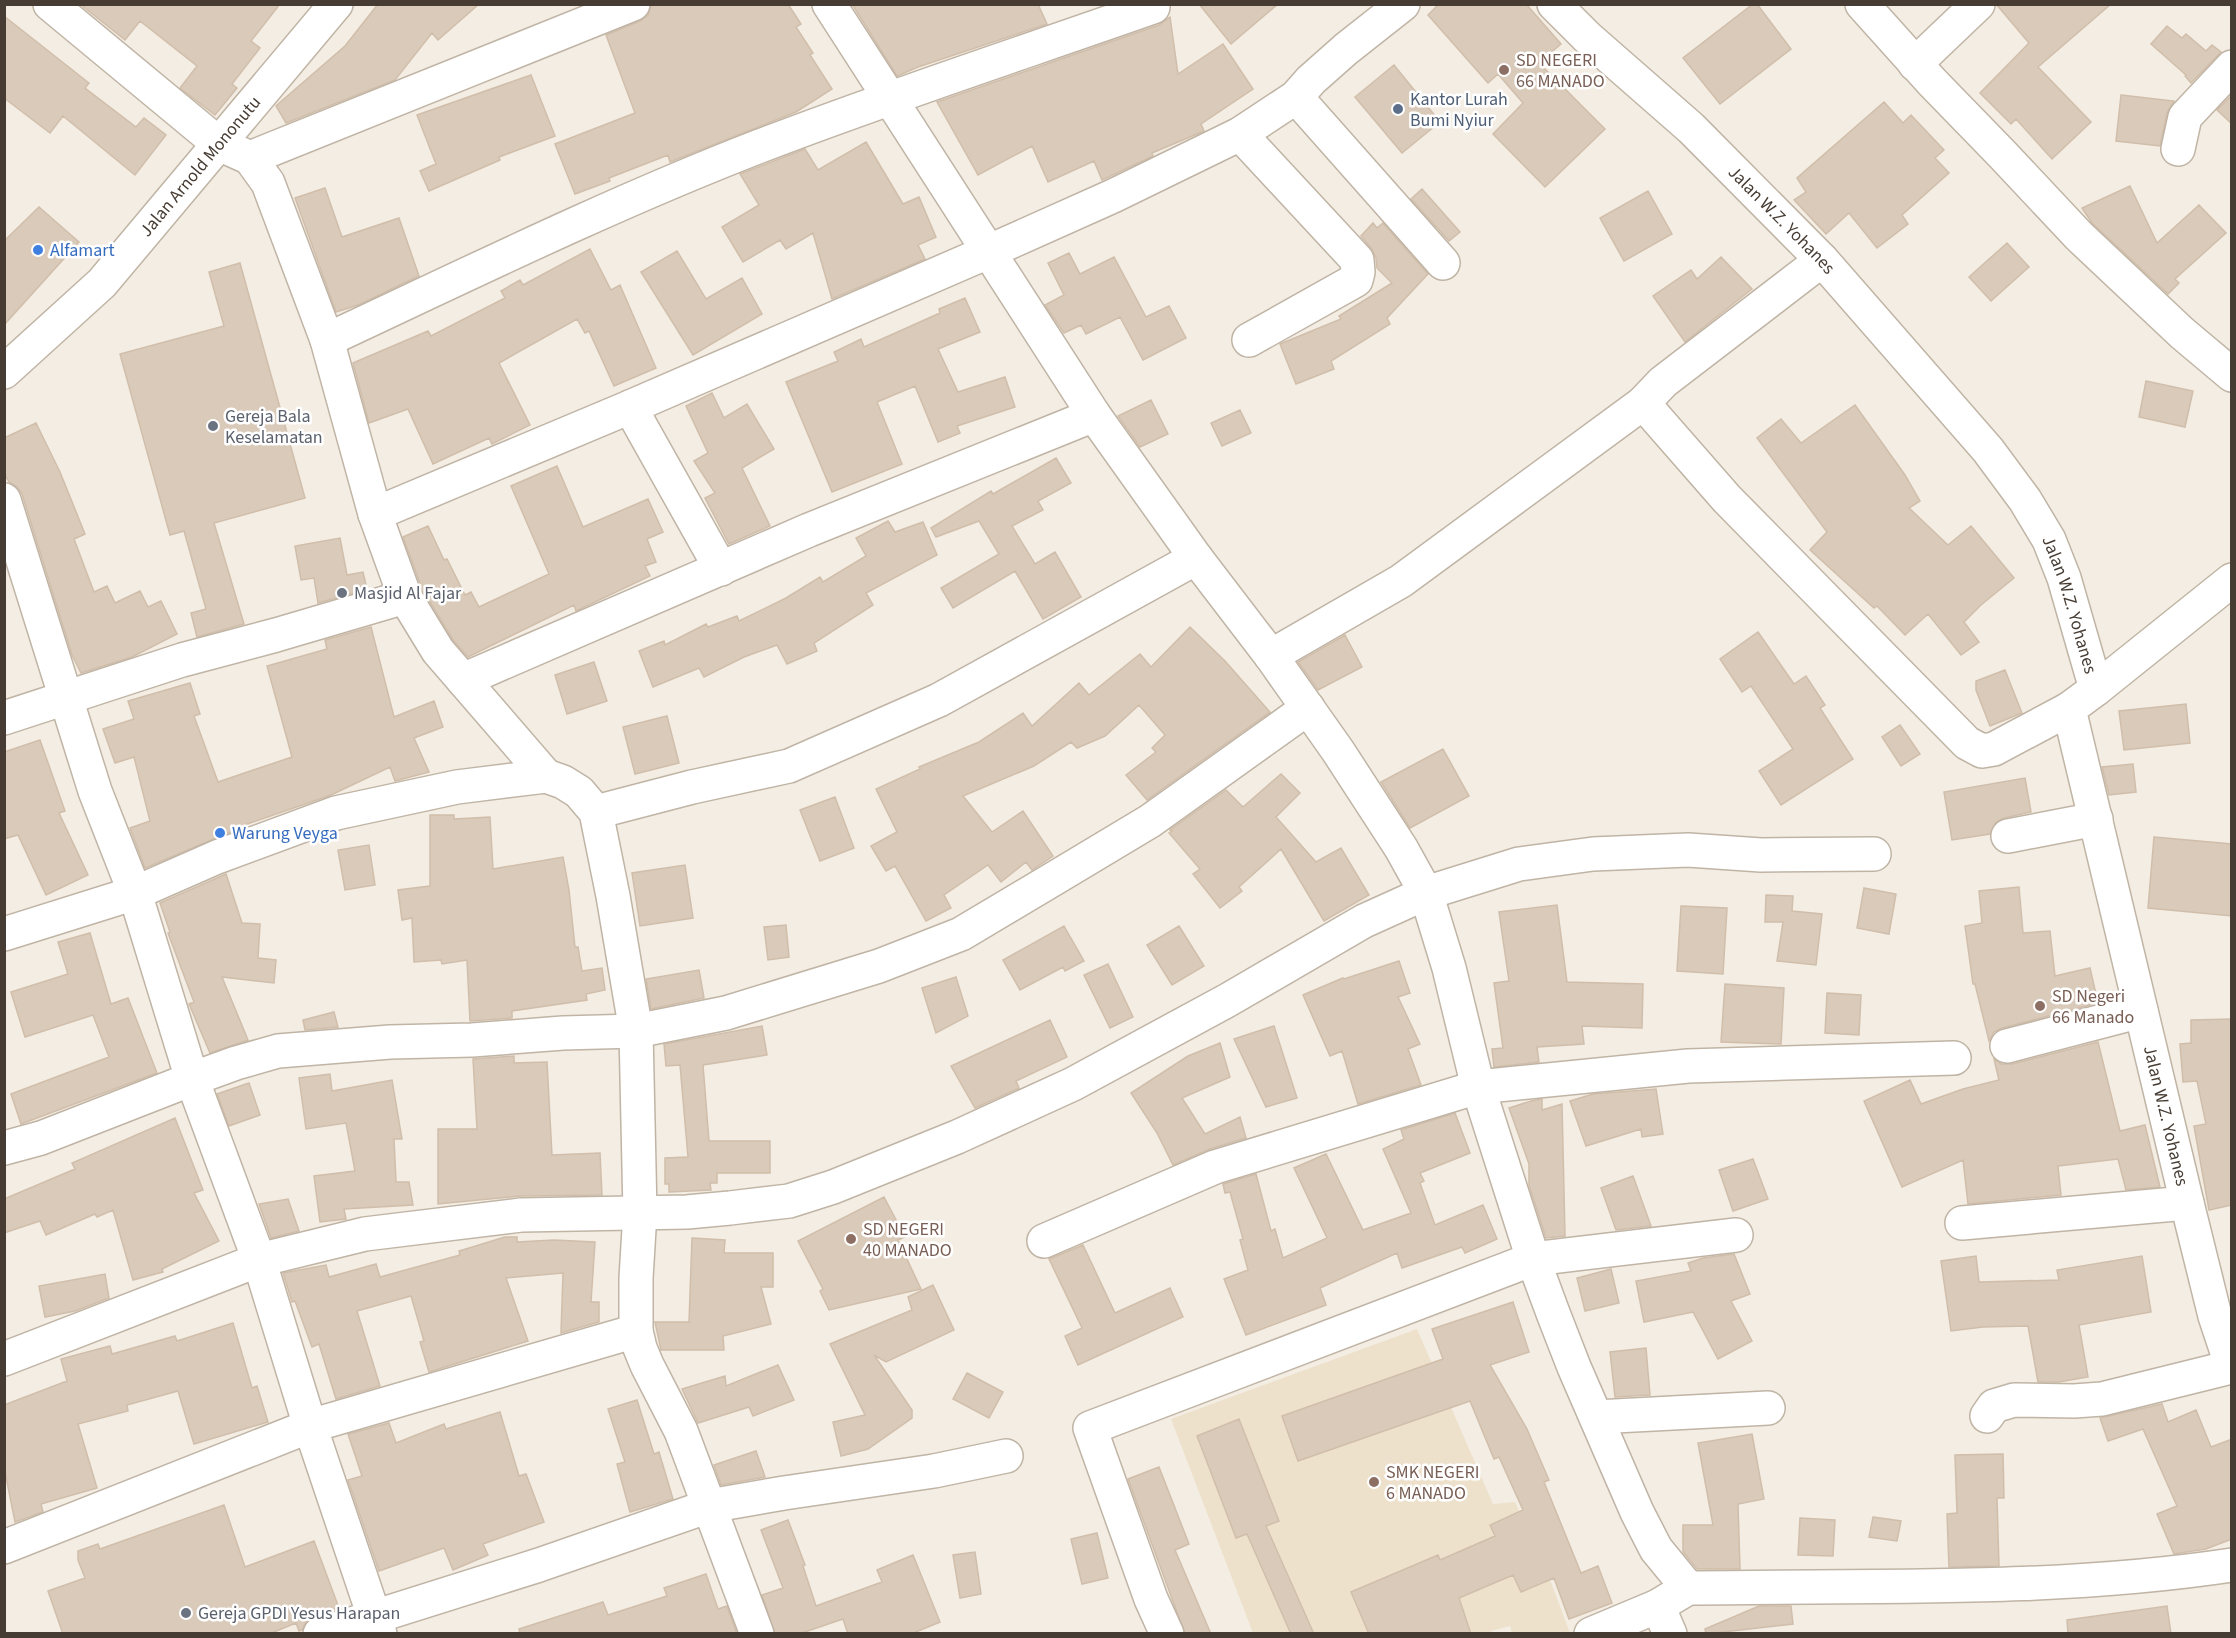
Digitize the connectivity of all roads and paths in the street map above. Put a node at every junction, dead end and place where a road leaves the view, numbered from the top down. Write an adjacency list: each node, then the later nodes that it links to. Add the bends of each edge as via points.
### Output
1 (50, 4): 15 (street)
2 (633, 4): 17 (street)
3 (829, 4): 13 (street)
4 (1403, 4): 12 (street, via 1346,49)
5 (1554, 4): 19 (street, Jalan W.Z. Yohanes, via 1691,128)
6 (1862, 4): 10 (street)
7 (1978, 4): 10 (street)
8 (332, 6): 15 (street, Jalan Arnold Mononutu)
9 (1153, 7): 13 (street)
10 (1915, 64): 24 (street, via 2079,236)
11 (2232, 68): 16 (street, via 2185,117)
12 (1296, 97): 14 (street); 20 (street)
13 (890, 98): 18 (street); 21 (street, via 627,201)
14 (1240, 134): 18 (street); 22 (street, via 1357,260 1359,273 1356,280 1342,289)
15 (219, 144): 17 (street); 23 (street, Jalan Arnold Mononutu, via 102,283)
16 (2178, 149)
17 (250, 158): 21 (street, via 268,183)
18 (990, 251): 26 (street); 27 (street)
19 (1822, 260): 25 (street, via 1663,382); 36 (street, Jalan W.Z. Yohanes, via 1988,450 2025,500 2049,540 2064,578)
20 (1443, 263)
21 (327, 340): 29 (street)
22 (1249, 340)
23 (5, 370)
24 (2232, 375)
25 (1643, 403): 34 (street, via 1401,581); 39 (street, via 1727,499 1967,743 1982,751 1994,749)
26 (630, 407): 29 (street); 31 (street)
27 (1094, 415): 30 (street); 31 (street)
28 (4, 500): 37 (street)
29 (375, 514): 33 (street)
30 (1196, 558): 34 (street); 42 (street, via 939,700 789,766)
31 (721, 569): 35 (street)
32 (2232, 580): 36 (street)
33 (405, 597): 35 (street, via 438,651); 37 (street, via 182,660)
34 (1271, 656): 38 (street)
35 (463, 680): 41 (street)
36 (2096, 689): 39 (street, Jalan W.Z. Yohanes)
37 (66, 698): 40 (street); 46 (street, via 95,791)
38 (1308, 708): 47 (street, via 1401,848); 50 (street, via 1150,821 961,934 879,966 787,995 726,1013)
39 (2069, 709): 43 (street, Jalan W.Z. Yohanes)
40 (4, 718)
41 (546, 776): 42 (street, via 579,792); 46 (street, via 457,788 336,813 217,856)
42 (596, 812): 50 (street)
43 (2096, 819): 44 (street); 49 (street, Jalan W.Z. Yohanes)
44 (2008, 836)
45 (1875, 854): 47 (street, via 1761,855 1688,850 1593,854 1519,864)
46 (135, 893): 48 (street); 53 (street)
47 (1426, 893): 54 (street); 57 (street, via 1364,921 1073,1084 937,1145 789,1201)
48 (4, 934)
49 (2141, 1011): 51 (street); 56 (street, Jalan W.Z. Yohanes)
50 (636, 1031): 53 (street, via 288,1050); 57 (street)
51 (2007, 1046)
52 (1954, 1058): 54 (street, via 1688,1066)
53 (192, 1079): 55 (street, via 63,1130); 62 (street)
54 (1478, 1087): 60 (street, via 1215,1167); 61 (street)
55 (4, 1148)
56 (2187, 1203): 58 (street); 65 (street, Jalan W.Z. Yohanes)
57 (640, 1213): 62 (street, via 521,1215 442,1223 365,1234); 63 (street)
58 (1962, 1222)
59 (1736, 1235): 61 (street)
60 (1044, 1241)
61 (1533, 1259): 68 (street); 79 (street, via 1090,1428)
62 (259, 1260): 64 (street); 69 (street)
63 (636, 1331): 69 (street); 71 (street, via 647,1365 681,1431)
64 (4, 1359)
65 (2231, 1367): 67 (street, via 2102,1399 2014,1400 1994,1406)
66 (1768, 1408): 68 (street)
67 (1987, 1416)
68 (1596, 1417): 74 (street, via 1656,1549)
69 (310, 1426): 72 (street); 76 (street)
70 (1006, 1456): 71 (street)
71 (709, 1506): 76 (street); 78 (street)
72 (4, 1547)
73 (2232, 1565): 74 (street, via 2011,1584)
74 (1688, 1588): 75 (street)
75 (1664, 1620): 80 (street)
76 (377, 1625): 77 (street)
77 (320, 1634)
78 (757, 1634)
79 (1167, 1634)
80 (1592, 1634)

